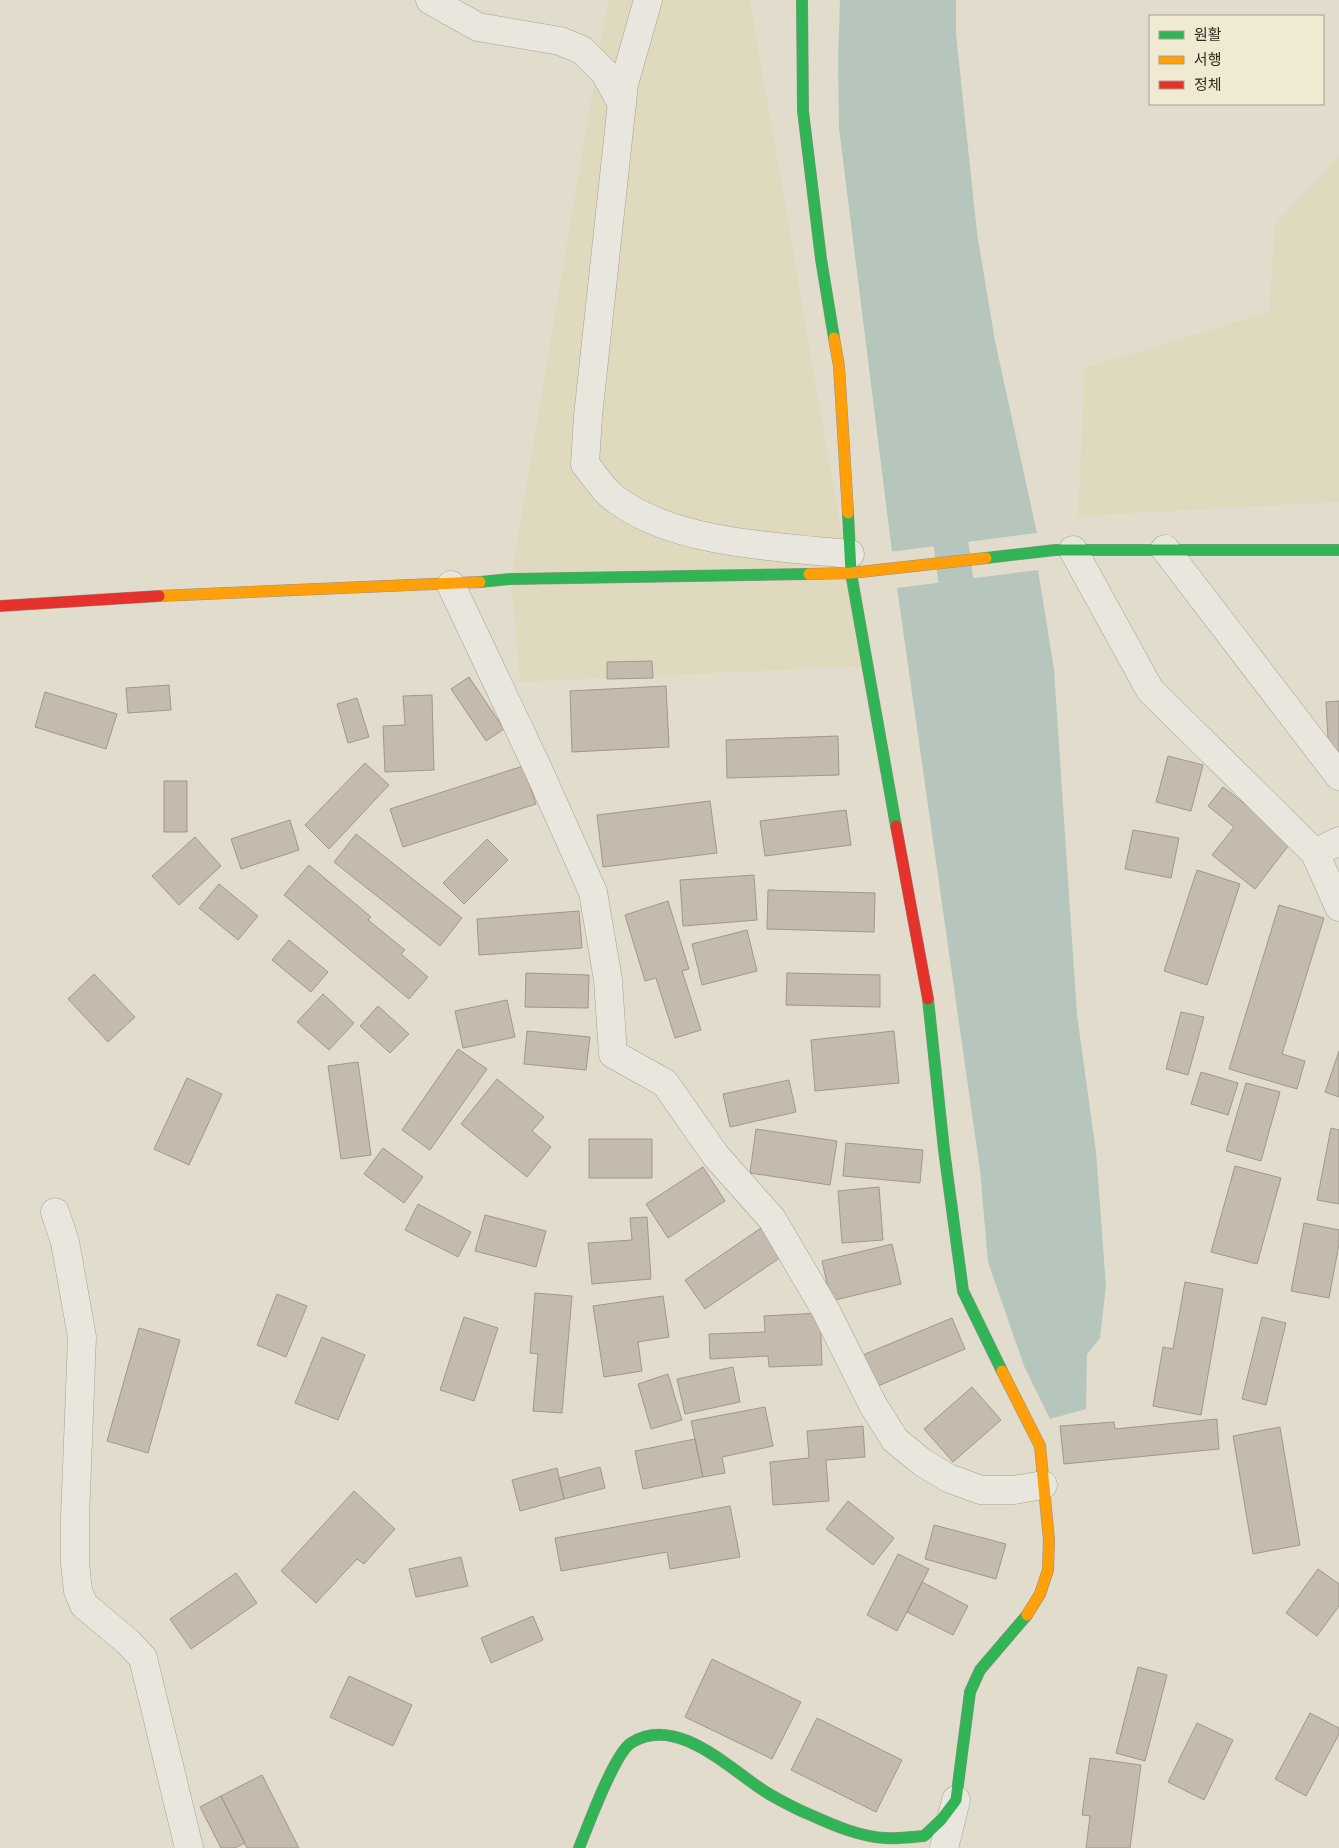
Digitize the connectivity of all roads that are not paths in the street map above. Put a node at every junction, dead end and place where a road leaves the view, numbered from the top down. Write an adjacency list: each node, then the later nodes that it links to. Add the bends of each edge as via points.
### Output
1 (430, 0): 4 (street, via 478,27 560,41 582,50 605,73)
2 (648, 0): 4 (street, via 624,84)
3 (802, 0): 8 (street, via 803,112 821,259 839,366)
4 (622, 104): 8 (street, via 585,464 616,500 656,523 746,545)
5 (1165, 549): 6 (street); 7 (street); 11 (street)
6 (1064, 550): 8 (street, via 871,571); 13 (street, via 1150,690)
7 (1339, 550)
8 (850, 563): 9 (street, via 511,579); 16 (street, via 927,988 944,1150 964,1290 982,1333 1040,1446)
9 (451, 585): 10 (street); 16 (street, via 538,768 592,892 608,980 613,1054 665,1083 716,1156 772,1218 895,1440 948,1478 982,1490 1014,1490)
10 (0, 606)
11 (1339, 776)
12 (1339, 841): 13 (street)
13 (1315, 853): 14 (street)
14 (1339, 907)
15 (55, 1212): 18 (street, via 68,1259 82,1337 75,1518 78,1591 84,1605 143,1658)
16 (1043, 1485): 17 (street, via 1049,1540 1048,1570 1040,1594 1028,1614 980,1670 970,1692)
17 (956, 1800): 19 (street, via 924,1836 885,1838 852,1831 813,1816 769,1794 698,1745 671,1735 650,1736 630,1743 614,1766); 20 (street)
18 (189, 1848)
19 (579, 1848)
20 (944, 1848)

